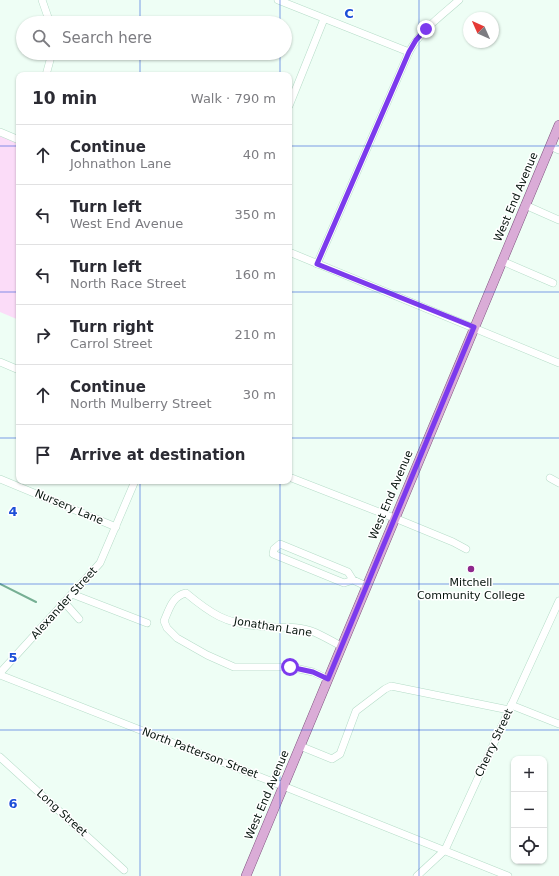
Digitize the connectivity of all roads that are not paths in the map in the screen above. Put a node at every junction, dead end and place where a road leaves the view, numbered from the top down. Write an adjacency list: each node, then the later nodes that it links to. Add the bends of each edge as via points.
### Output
1 (42, 0): 4 (street)
2 (278, 0): 5 (street)
3 (459, 0): 6 (street, via 426,29)
4 (48, 16)
5 (324, 19): 6 (street); 9 (street)
6 (409, 52): 19 (street)
7 (50, 60): 8 (street)
8 (47, 72)
9 (292, 99)
10 (559, 125): 13 (main road, West End Avenue)
11 (0, 132): 12 (street)
12 (16, 139)
13 (550, 146): 14 (street); 15 (main road, West End Avenue)
14 (559, 150)
15 (525, 205): 16 (street); 18 (main road, West End Avenue)
16 (559, 220)
17 (292, 253): 19 (street)
18 (502, 261): 20 (street); 21 (main road, West End Avenue)
19 (317, 264): 21 (street)
20 (553, 283)
21 (474, 327): 23 (street); 30 (main road, West End Avenue)
22 (0, 362): 24 (street)
23 (559, 363)
24 (16, 369)
25 (0, 478): 31 (street, Nursery Lane)
26 (292, 478): 30 (street)
27 (550, 478): 28 (street)
28 (559, 483)
29 (134, 484): 31 (street, Alexander Street)
30 (394, 518): 32 (street, via 453,542); 34 (main road, West End Avenue)
31 (116, 527): 35 (street, Alexander Street, via 100,563)
32 (466, 550)
33 (353, 580): 33 (street, via 348,572 280,544 274,549 273,554 344,583); 34 (street)
34 (366, 586): 41 (main road, West End Avenue)
35 (72, 594): 37 (street, Alexander Street); 40 (street)
36 (559, 600): 38 (street, Cherry Street)
37 (64, 602): 39 (street); 42 (street, Alexander Street)
38 (556, 617): 44 (street, Cherry Street)
39 (79, 619)
40 (147, 623)
41 (341, 646): 43 (main road, West End Avenue); 43 (street, Jonathan Lane, via 313,631 259,626 223,619 208,611 186,593 174,599 164,621 177,638 234,667 290,667 313,672)
42 (0, 674): 48 (street, North Patterson Street)
43 (328, 679): 46 (main road, West End Avenue)
44 (510, 708): 45 (street); 46 (street, via 391,686 356,711 337,757 332,759); 49 (street, Cherry Street)
45 (559, 724)
46 (300, 746): 48 (main road, West End Avenue)
47 (0, 757): 50 (street, Long Street)
48 (284, 786): 49 (street, North Patterson Street); 51 (main road, West End Avenue)
49 (445, 850): 52 (street, Cherry Street); 53 (street, North Patterson Street)
50 (124, 870)
51 (246, 876)
52 (417, 876)
53 (508, 876)

